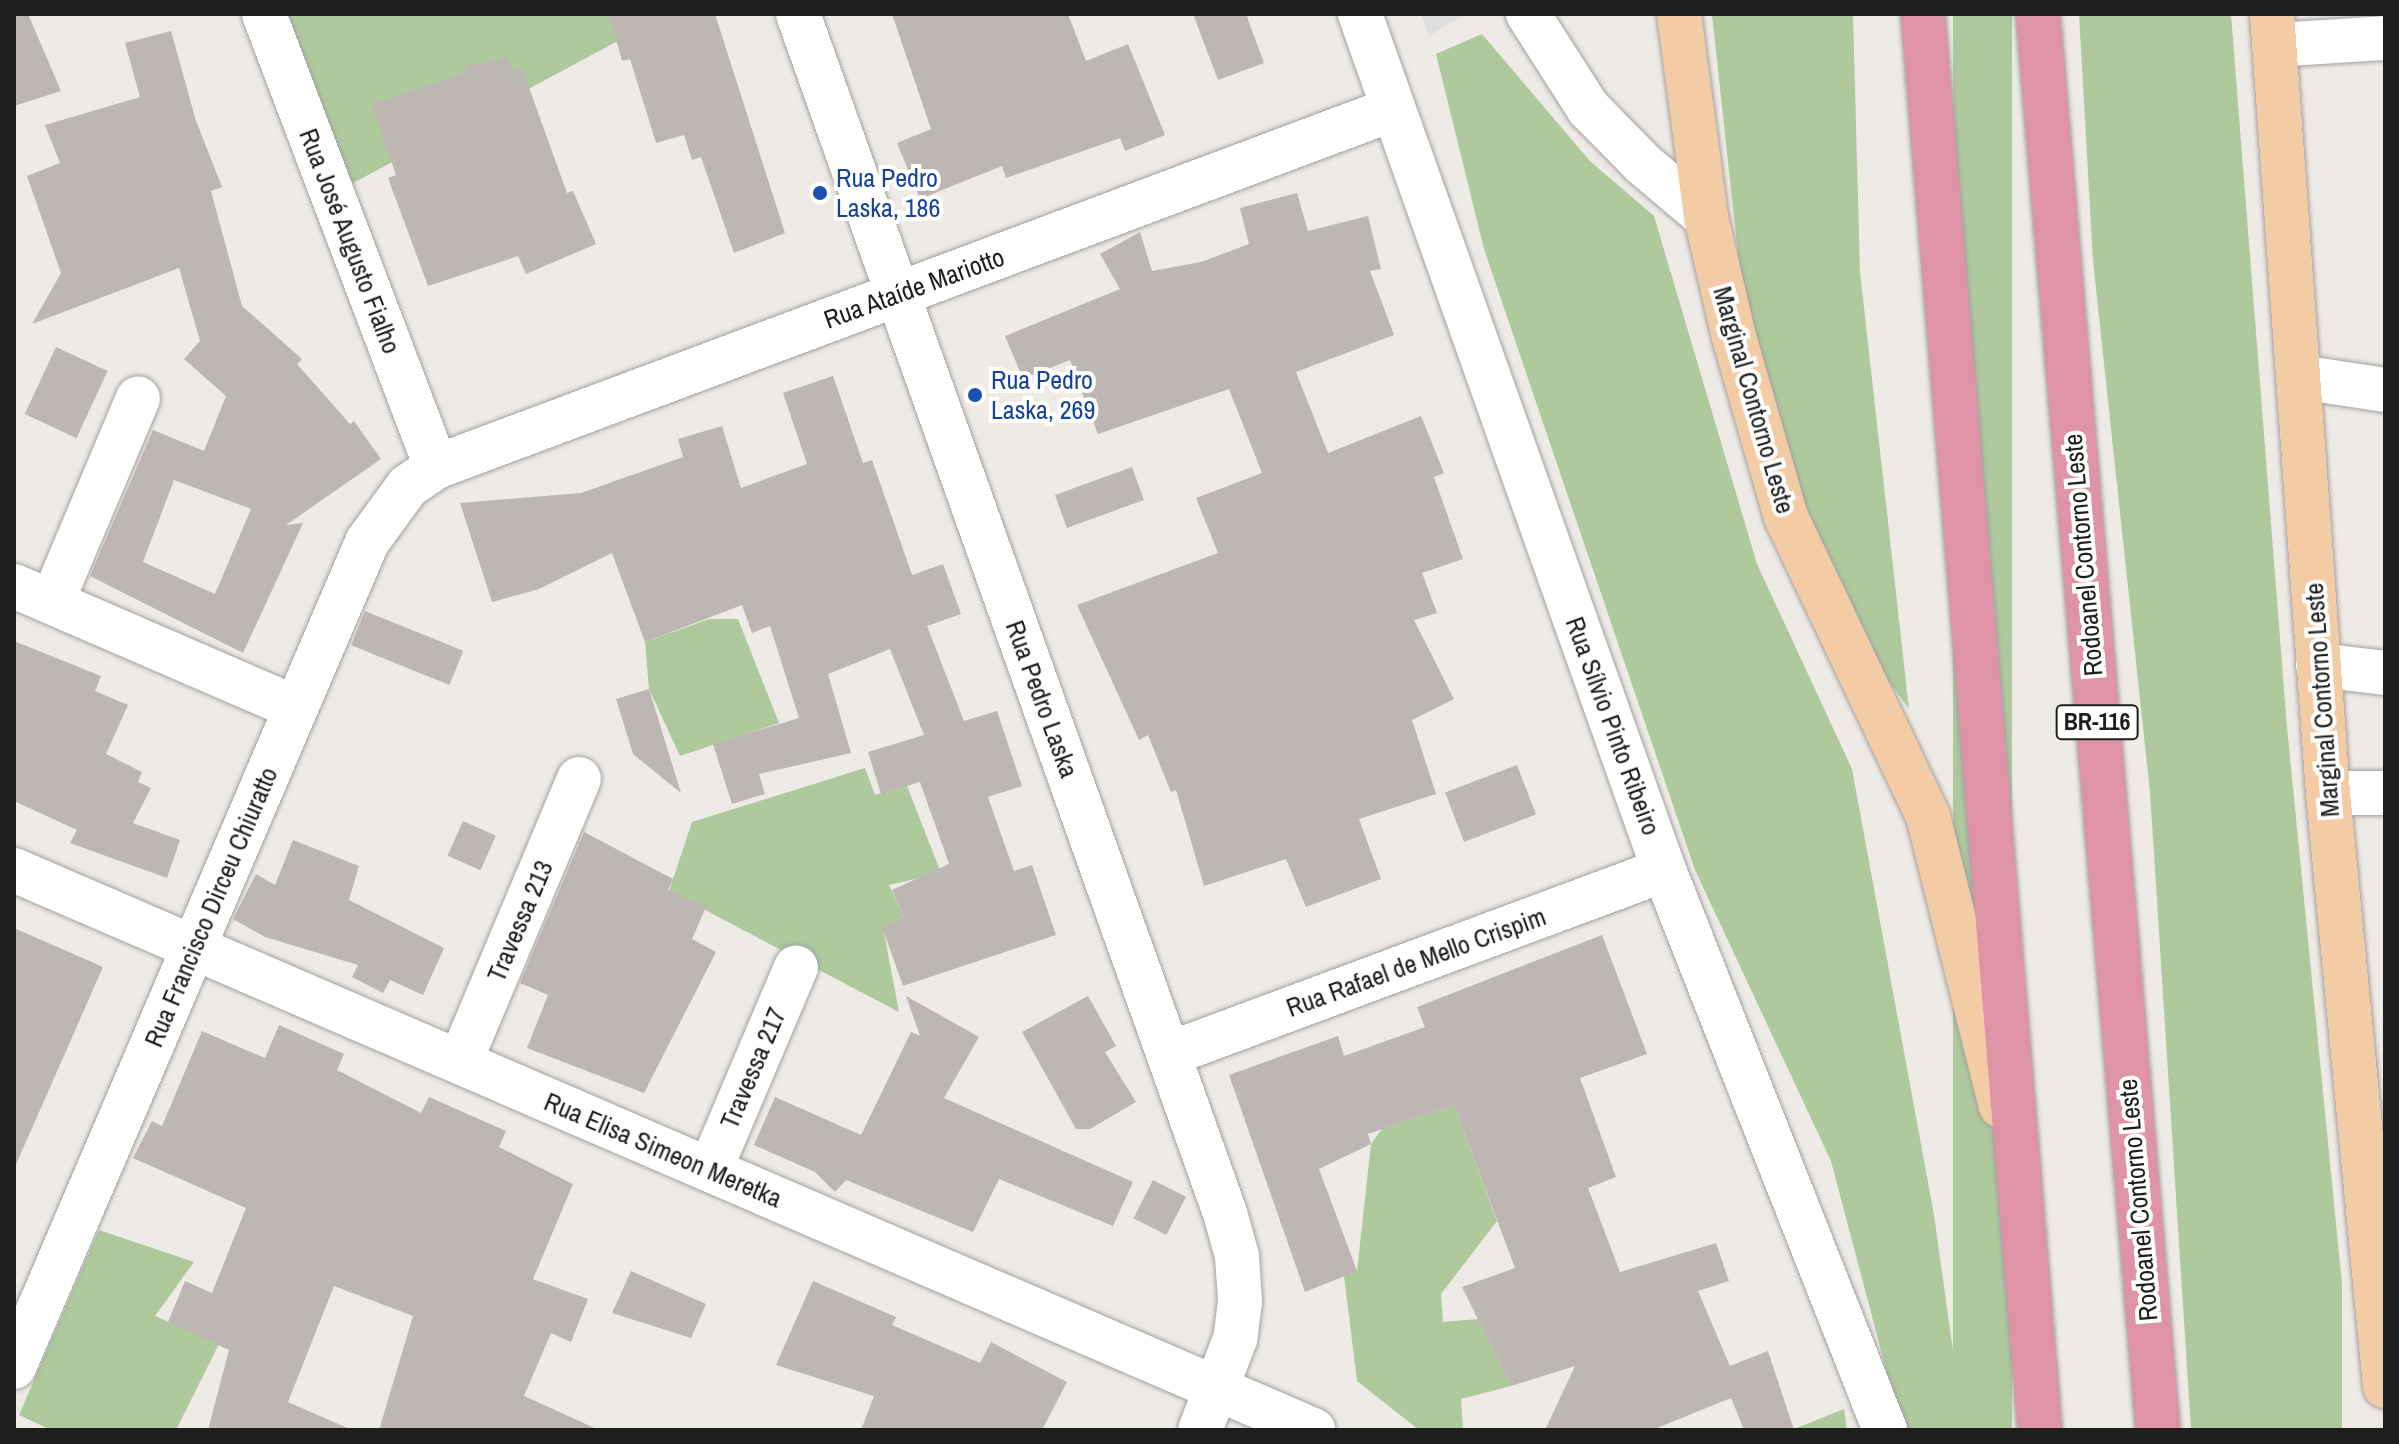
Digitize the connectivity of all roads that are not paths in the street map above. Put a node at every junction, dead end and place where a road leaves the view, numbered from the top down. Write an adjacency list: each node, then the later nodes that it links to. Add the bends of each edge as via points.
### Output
1 (264, 14): 16 (street, Rua José Augusto Fialho)
2 (798, 14): 12 (street, Rua Pedro Laska)
3 (1360, 14): 10 (street, Rua Sílvio Pinto Ribeiro)
4 (1528, 14): 11 (street, via 1588,108)
5 (1679, 14): 11 (main road, Marginal Contorno Leste)
6 (1923, 14): 31 (highway)
7 (2038, 14): 39 (highway, Rodoanel Contorno Leste / BR-116)
8 (2273, 29): 9 (street); 13 (main road, Marginal Contorno Leste)
9 (2385, 38)
10 (1393, 109): 12 (street, Rua Ataíde Mariotto); 25 (street, Rua Sílvio Pinto Ribeiro)
11 (1706, 217): 31 (main road, Marginal Contorno Leste, via 1786,517 1928,816)
12 (898, 294): 16 (street, Rua Ataíde Mariotto); 28 (street, Rua Pedro Laska)
13 (2300, 377): 14 (street); 18 (main road, Marginal Contorno Leste)
14 (2385, 390)
15 (138, 398): 17 (street)
16 (436, 467): 20 (street, Rua Francisco Dirceu Chiuratto, via 408,486 367,542)
17 (33, 594): 20 (street)
18 (2318, 665): 19 (street); 22 (main road, Marginal Contorno Leste)
19 (2385, 673)
20 (296, 708): 26 (street, Rua Francisco Dirceu Chiuratto)
21 (579, 779): 29 (street, Travessa 213)
22 (2328, 793): 23 (street); 33 (main road, Marginal Contorno Leste)
23 (2385, 793)
24 (14, 870): 26 (street, Rua Elisa Simeon Meretka)
25 (1664, 870): 28 (street, Rua Rafael de Mello Crispim); 37 (street, Rua Sílvio Pinto Ribeiro)
26 (194, 947): 29 (street, Rua Elisa Simeon Meretka); 32 (street, Rua Francisco Dirceu Chiuratto)
27 (796, 967): 30 (street, Travessa 217)
28 (1169, 1054): 34 (street, Rua Pedro Laska, via 1237,1256 1240,1301 1235,1339)
29 (460, 1062): 30 (street, Rua Elisa Simeon Meretka)
30 (710, 1170): 34 (street, Rua Elisa Simeon Meretka)
31 (2019, 1178): 38 (highway)
32 (14, 1367)
33 (2385, 1386)
34 (1218, 1389): 35 (street, Rua Pedro Laska); 36 (street, Rua Elisa Simeon Meretka)
35 (1200, 1430)
36 (1313, 1430)
37 (1885, 1430)
38 (2040, 1430)
39 (2158, 1430)

